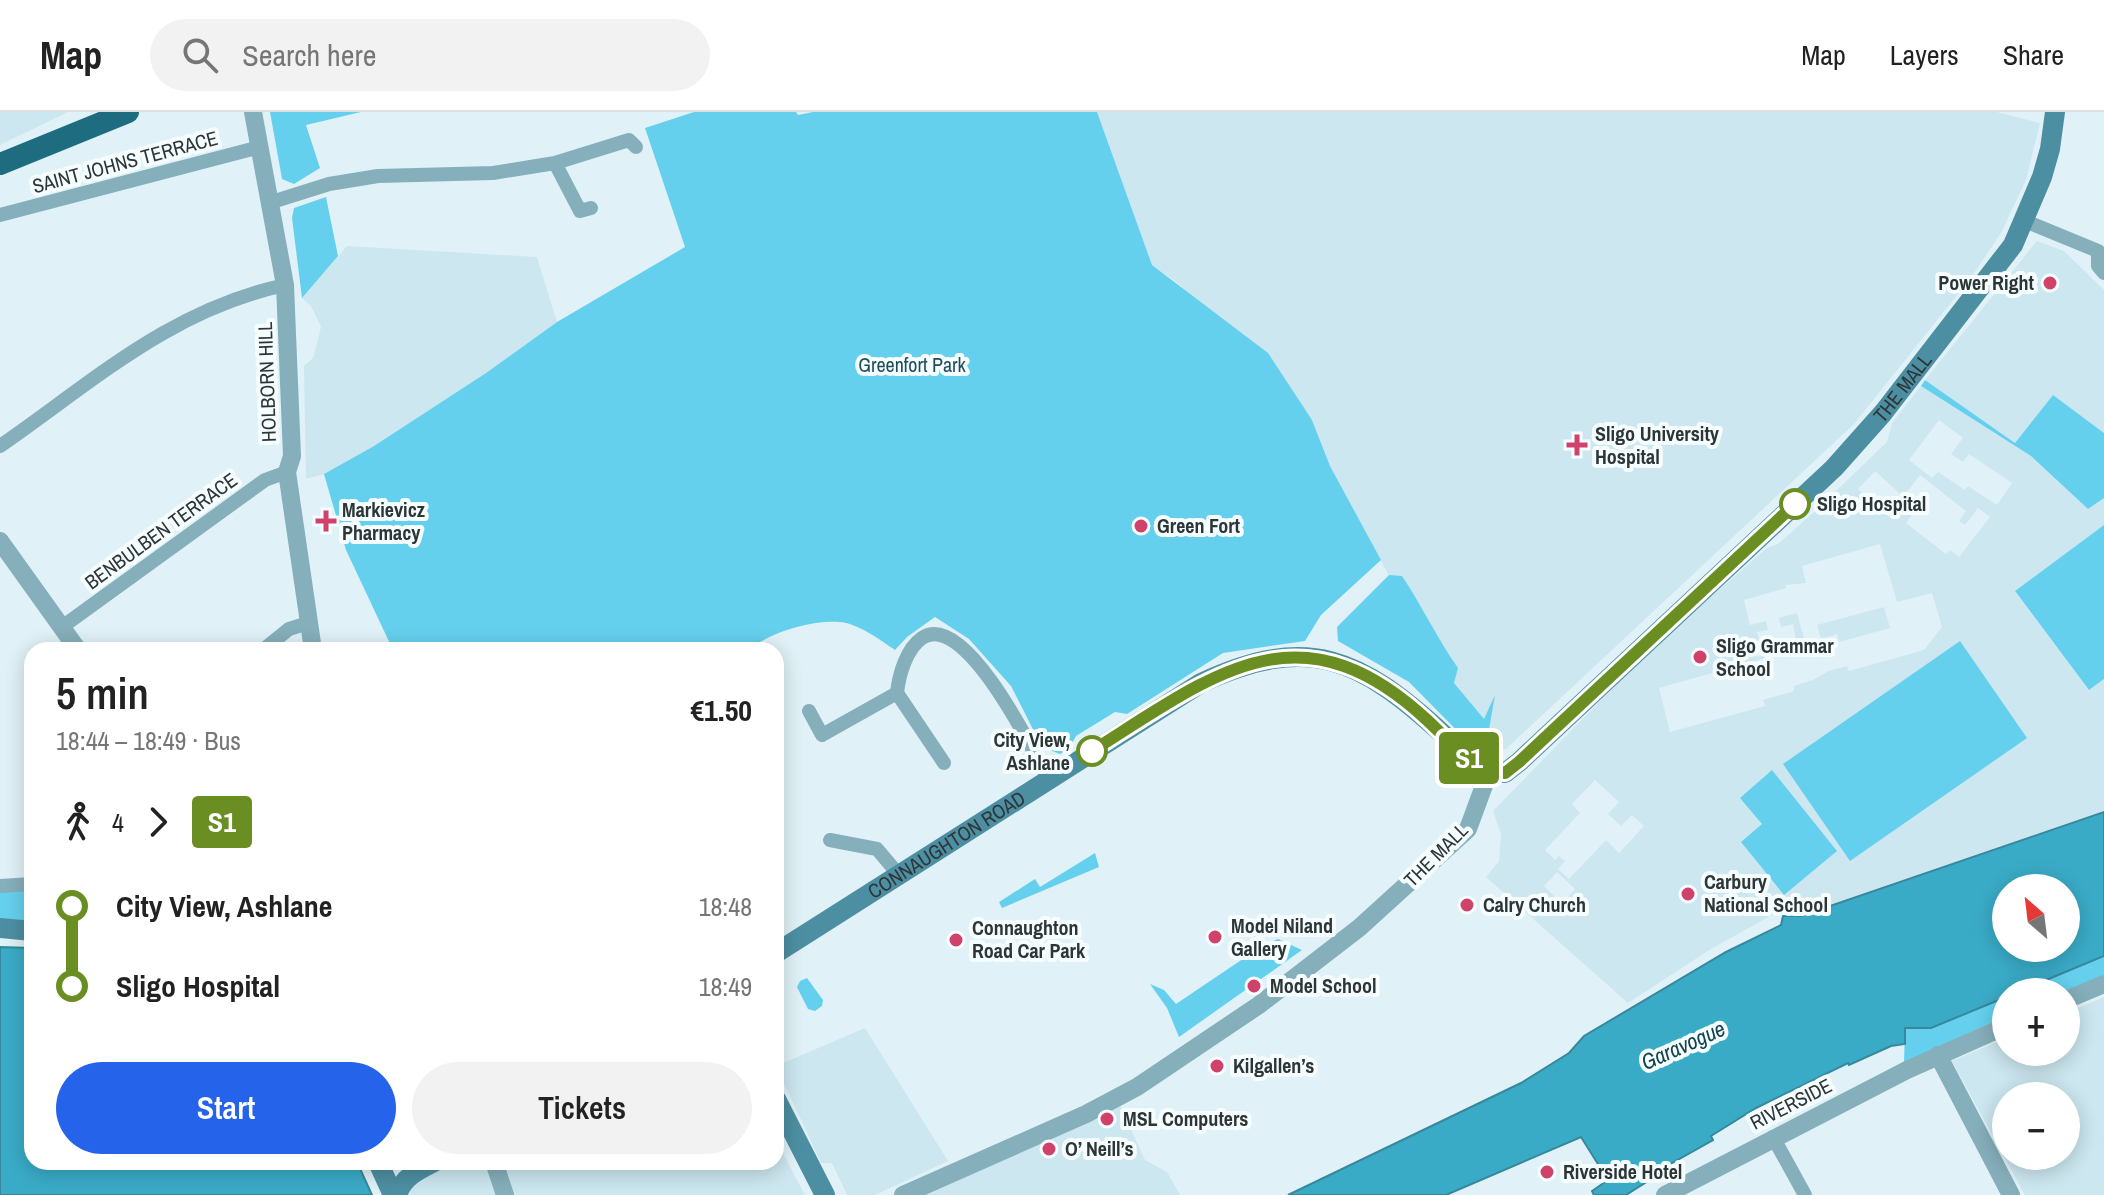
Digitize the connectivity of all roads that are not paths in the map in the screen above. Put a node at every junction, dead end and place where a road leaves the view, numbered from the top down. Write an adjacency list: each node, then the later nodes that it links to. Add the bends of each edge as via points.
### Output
1 (128, 112): 7 (highway)
2 (253, 112): 4 (street, HOLBORN HILL)
3 (2055, 112): 11 (main road, THE MALL, via 2050,149)
4 (260, 147): 8 (street, HOLBORN HILL); 10 (street, SAINT JOHNS TERRACE)
5 (636, 147): 6 (street, via 629,140)
6 (555, 163): 8 (street, via 493,173 378,176); 9 (street, via 580,211)
7 (0, 164)
8 (272, 202): 14 (street, HOLBORN HILL)
9 (591, 208)
10 (0, 215)
11 (2025, 221): 12 (street); 26 (main road, THE MALL, via 1997,268 1851,450 1519,762 1505,773)
12 (2101, 251): 13 (street, via 2098,266)
13 (2104, 273)
14 (285, 285): 15 (street, via 218,306 164,331); 16 (street, HOLBORN HILL, via 292,456)
15 (0, 446)
16 (287, 472): 18 (street, HOLBORN HILL); 19 (street, BENBULBEN TERRACE, via 265,480)
17 (0, 541): 19 (street)
18 (308, 623): 21 (street); 22 (street, HOLBORN HILL)
19 (62, 627): 20 (street)
20 (72, 642)
21 (273, 642)
22 (312, 642)
23 (897, 693): 24 (street, via 822,735); 25 (street); 27 (street, via 915,644 940,634 975,660 1016,719)
24 (809, 711)
25 (944, 763)
26 (1489, 772): 27 (main road, CONNAUGHTON ROAD, via 1372,678 1336,662 1298,656 1268,658 1201,683); 49 (street, THE MALL, via 1468,829 1359,928 1259,1005 1137,1087)
27 (1048, 779): 29 (main road, CONNAUGHTON ROAD)
28 (830, 840): 29 (street, via 877,849)
29 (899, 875): 34 (main road, CONNAUGHTON ROAD)
30 (24, 884): 31 (street)
31 (0, 886)
32 (0, 928): 33 (main road)
33 (24, 930)
34 (784, 946)
35 (2104, 984): 36 (street)
36 (2080, 994)
37 (1992, 1032): 38 (street, RIVERSIDE)
38 (1938, 1055): 40 (street, RIVERSIDE); 52 (street)
39 (784, 1115): 48 (main road)
40 (1773, 1137): 50 (street, RIVERSIDE); 51 (street)
41 (384, 1170): 46 (main road)
42 (393, 1170): 45 (main road)
43 (419, 1170): 45 (main road)
44 (497, 1170): 47 (street)
45 (411, 1174): 46 (main road)
46 (395, 1195)
47 (505, 1195)
48 (825, 1195)
49 (903, 1195)
50 (1665, 1195)
51 (1805, 1195)
52 (2011, 1195)

